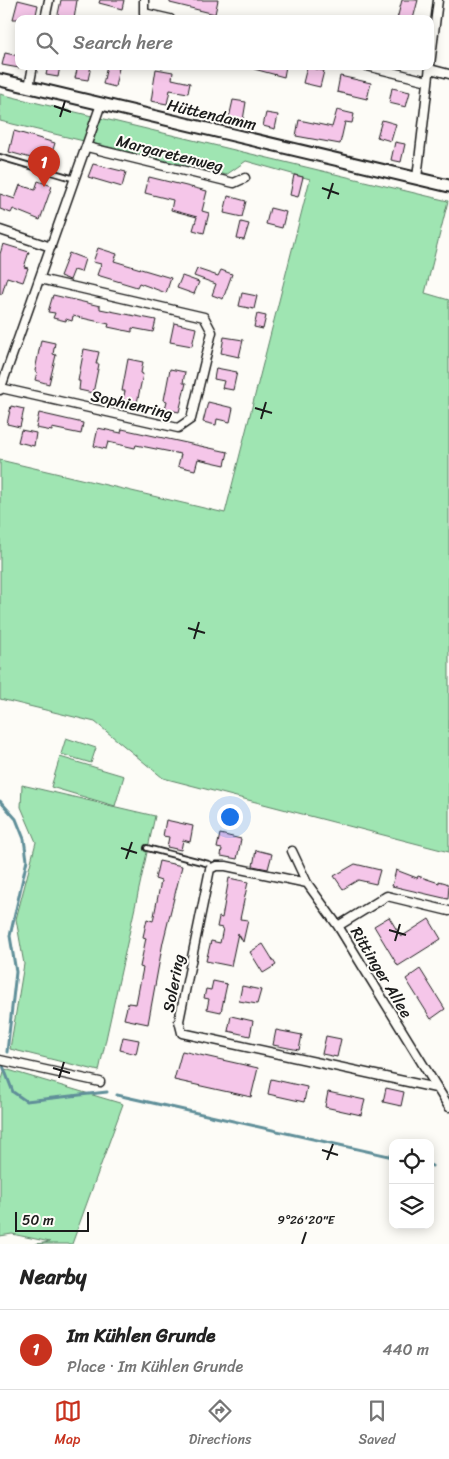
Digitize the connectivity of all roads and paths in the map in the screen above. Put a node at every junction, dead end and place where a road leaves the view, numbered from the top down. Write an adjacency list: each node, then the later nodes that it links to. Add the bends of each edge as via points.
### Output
1 (49, 0): 4 (street)
2 (144, 0): 5 (street, via 144,12)
3 (438, 0): 6 (street)
4 (46, 15)
5 (155, 15)
6 (434, 34)
7 (434, 68): 11 (street)
8 (32, 70): 14 (street)
9 (384, 70): 13 (street)
10 (430, 70): 13 (street)
11 (449, 74)
12 (0, 80): 14 (street, Hüttendamm)
13 (428, 81): 19 (street)
14 (29, 87): 15 (street, Hüttendamm)
15 (102, 104): 16 (street); 19 (street, Hüttendamm)
16 (87, 147): 18 (street, Margaretenweg, via 234,182); 20 (street)
17 (0, 157): 20 (lane)
18 (245, 178)
19 (416, 178): 21 (street, Hüttendamm)
20 (75, 179): 23 (street)
21 (449, 186)
22 (0, 230): 23 (street)
23 (50, 246): 24 (street)
24 (40, 279): 25 (street); 25 (street, Sophienring, via 204,317 212,332 191,419 178,428)
25 (0, 389)
26 (147, 848): 28 (lane, via 210,864)
27 (292, 851): 29 (street, Rittinger Allee)
28 (212, 868): 29 (street, via 226,866); 34 (street, Solering, via 179,1021 182,1033)
29 (307, 883): 31 (street, Rittinger Allee)
30 (449, 911): 31 (street, via 387,896)
31 (338, 926): 34 (street, Rittinger Allee)
32 (0, 1060): 33 (street)
33 (100, 1082)
34 (436, 1088): 35 (street, Rittinger Allee)
35 (449, 1107)

